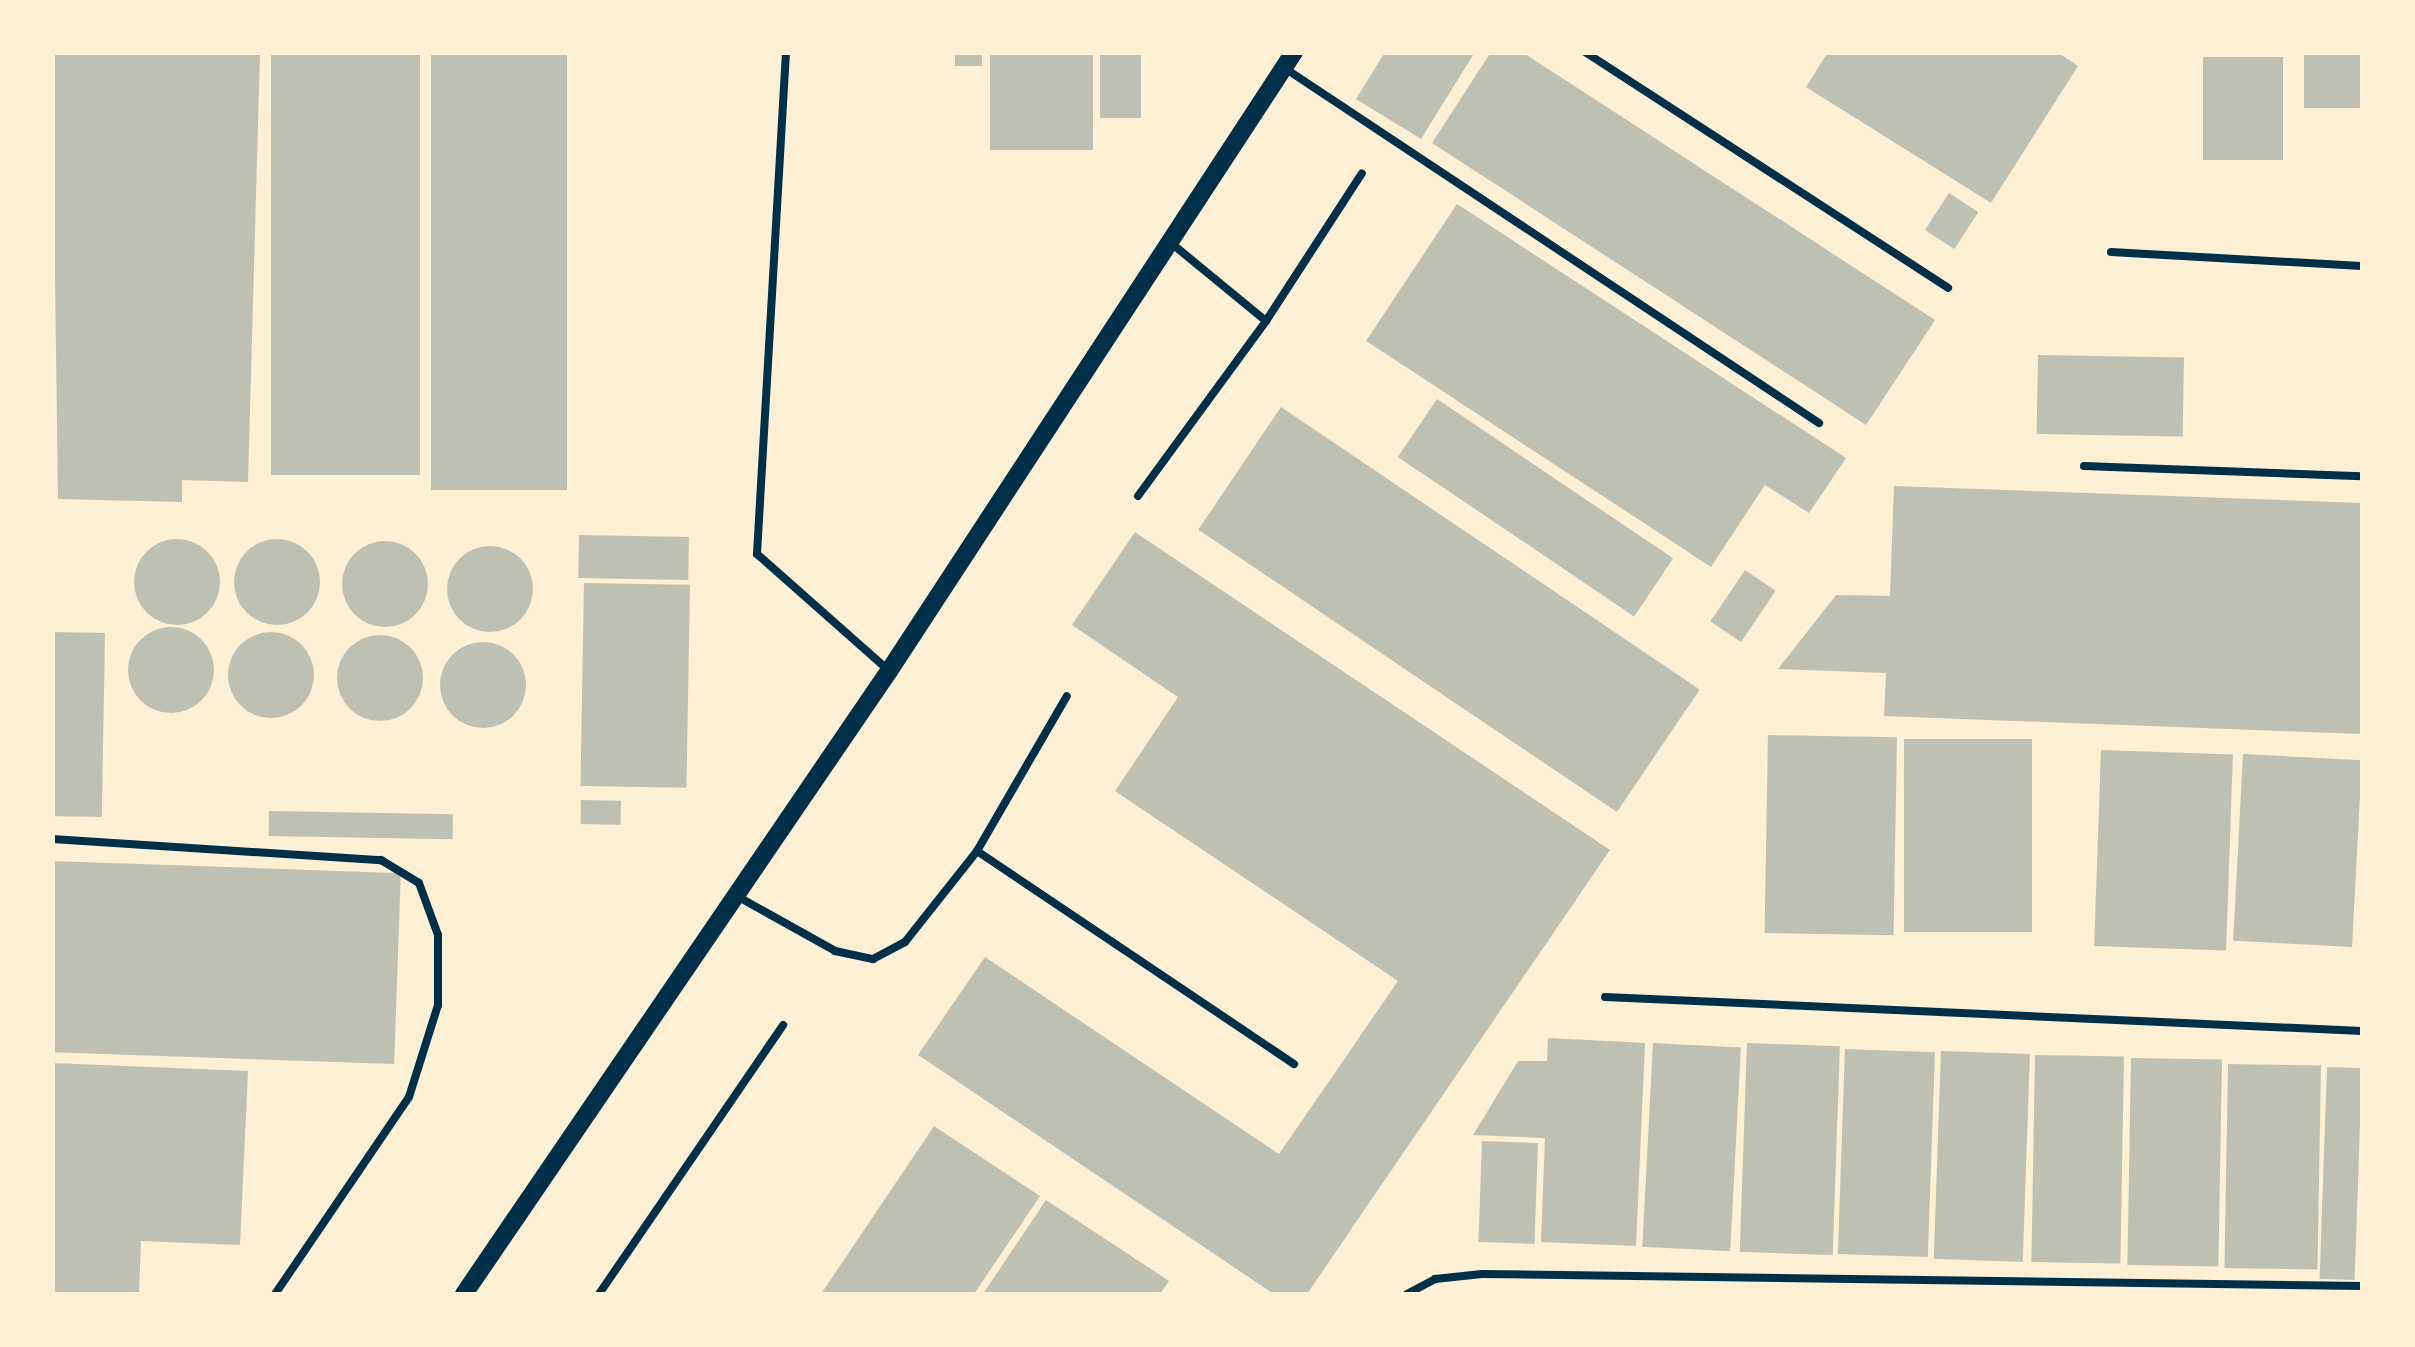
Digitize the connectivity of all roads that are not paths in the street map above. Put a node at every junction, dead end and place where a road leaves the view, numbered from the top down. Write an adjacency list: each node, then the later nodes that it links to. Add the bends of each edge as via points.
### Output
1 (786, 52): 14 (lane, via 757,554)
2 (1585, 52): 8 (lane)
3 (1289, 60): 5 (street); 10 (lane)
4 (1362, 173): 9 (lane)
5 (1170, 242): 9 (lane); 14 (street)
6 (2111, 252): 7 (lane)
7 (2362, 266)
8 (1948, 288)
9 (1266, 321): 13 (lane)
10 (1820, 424)
11 (2084, 466): 12 (lane)
12 (2362, 476)
13 (1138, 496)
14 (889, 671): 18 (street)
15 (1067, 696): 17 (lane)
16 (52, 839): 24 (lane, via 381,860 420,883 438,934 438,1004 409,1096)
17 (976, 851): 18 (lane, via 905,942 873,959 835,951); 22 (lane)
18 (733, 894): 25 (street)
19 (1605, 998): 21 (lane)
20 (782, 1025): 26 (lane)
21 (2362, 1031)
22 (1294, 1064)
23 (2362, 1286): 27 (lane, via 1482,1274 1436,1279)
24 (275, 1294)
25 (464, 1294)
26 (599, 1294)
27 (1406, 1294)

